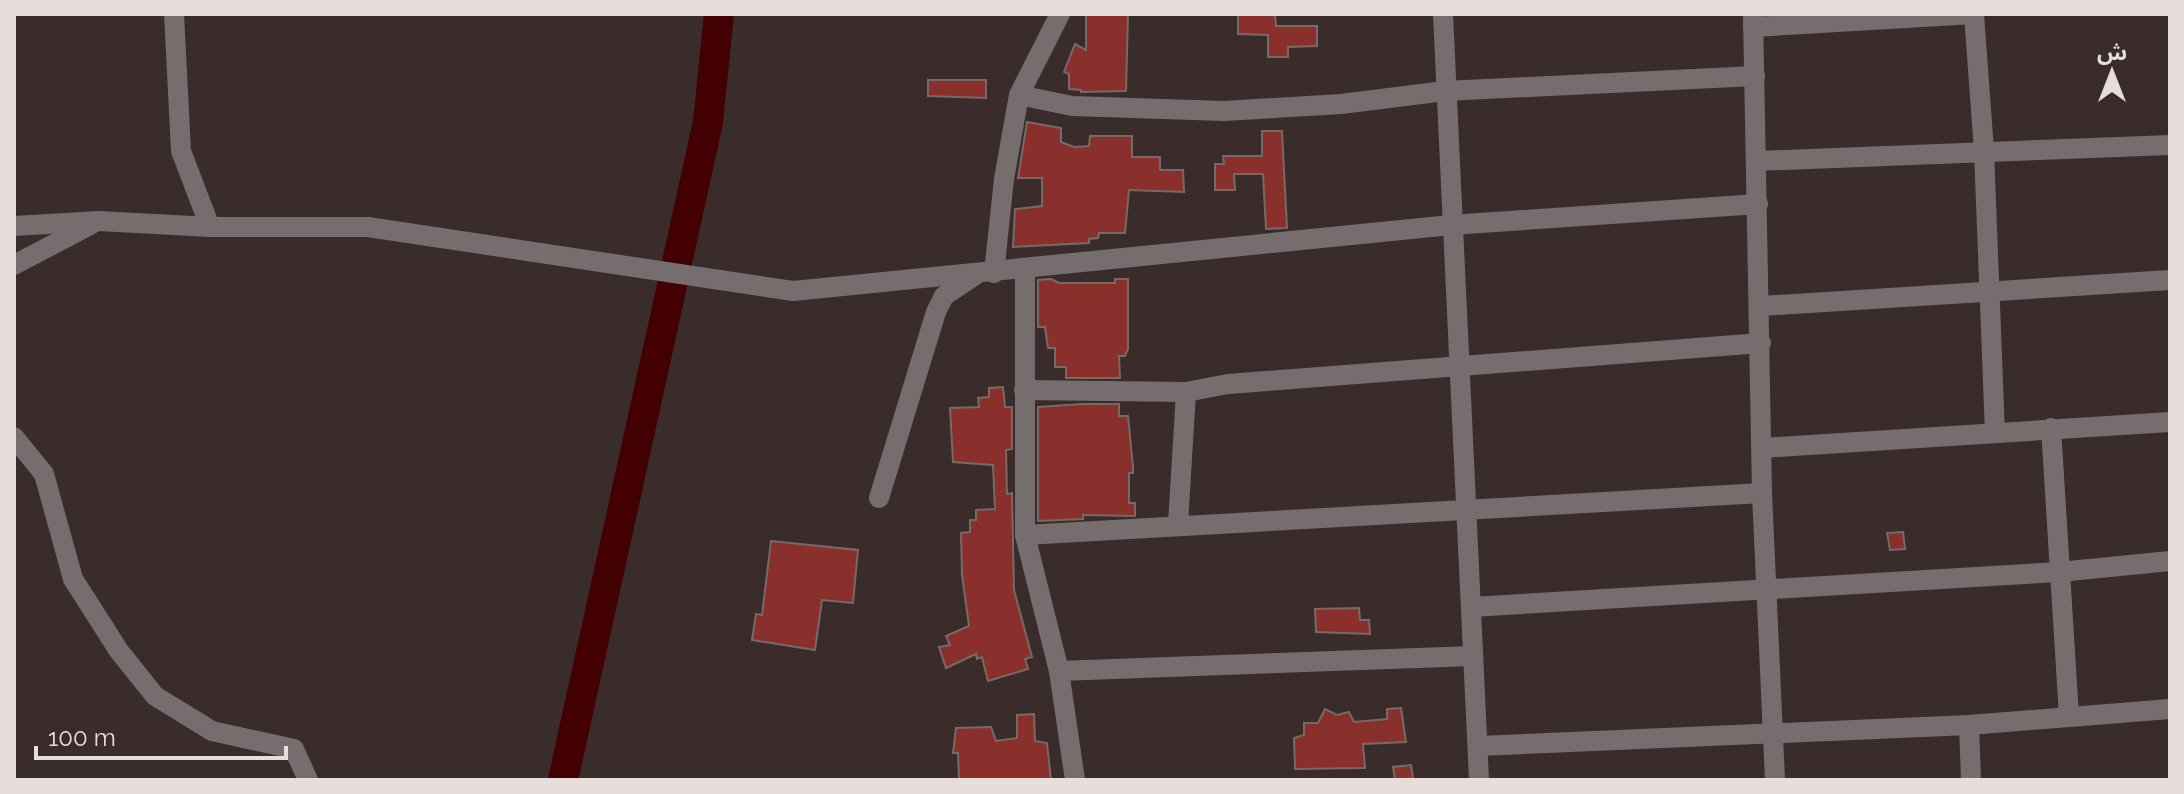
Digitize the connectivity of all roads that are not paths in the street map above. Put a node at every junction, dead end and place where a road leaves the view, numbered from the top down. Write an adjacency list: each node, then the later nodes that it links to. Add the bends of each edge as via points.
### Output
1 (174, 14): 16 (street, via 181,151)
2 (1060, 14): 8 (street)
3 (1443, 14): 7 (street)
4 (1974, 14): 5 (street); 10 (street)
5 (1753, 20): 6 (street)
6 (1755, 76): 7 (street); 11 (street)
7 (1445, 91): 8 (street, via 1224,111 1072,106); 14 (street)
8 (1019, 95): 19 (street)
9 (2170, 145): 10 (street)
10 (1984, 151): 11 (street); 21 (street)
11 (1756, 161): 12 (street)
12 (1758, 204): 14 (street); 22 (street)
13 (99, 221): 15 (street); 16 (street); 17 (street)
14 (1451, 225): 18 (street); 24 (street)
15 (14, 226)
16 (210, 227): 19 (street, via 368,227 793,291)
17 (14, 265)
18 (1025, 268): 19 (street); 25 (street)
19 (984, 274): 33 (street, via 944,296 936,312)
20 (2170, 280): 21 (street)
21 (1990, 294): 22 (street); 29 (street)
22 (1761, 306): 23 (street)
23 (1761, 343): 24 (street); 31 (street)
24 (1458, 367): 26 (street, via 1228,384); 34 (street)
25 (1024, 390): 26 (street); 36 (street)
26 (1186, 392): 35 (street)
27 (2170, 422): 28 (street)
28 (2051, 428): 29 (street); 38 (street)
29 (1995, 433): 31 (street)
30 (14, 437): 48 (street, via 44,474 73,579 155,696 212,731 294,749)
31 (1762, 448): 32 (street)
32 (1762, 493): 34 (street); 39 (street)
33 (879, 498)
34 (1466, 512): 35 (street); 40 (street)
35 (1178, 524): 36 (street)
36 (1025, 535): 42 (street)
37 (2170, 561): 38 (street)
38 (2059, 572): 39 (street); 44 (street)
39 (1767, 589): 40 (street); 46 (street)
40 (1471, 607): 41 (street)
41 (1473, 656): 42 (street); 47 (street)
42 (1059, 671): 49 (street)
43 (2170, 709): 44 (street)
44 (2069, 716): 45 (street)
45 (1969, 725): 46 (street); 52 (street)
46 (1773, 732): 47 (street); 51 (street)
47 (1479, 746): 50 (street)
48 (308, 780)
49 (1075, 780)
50 (1479, 780)
51 (1775, 780)
52 (1971, 780)

